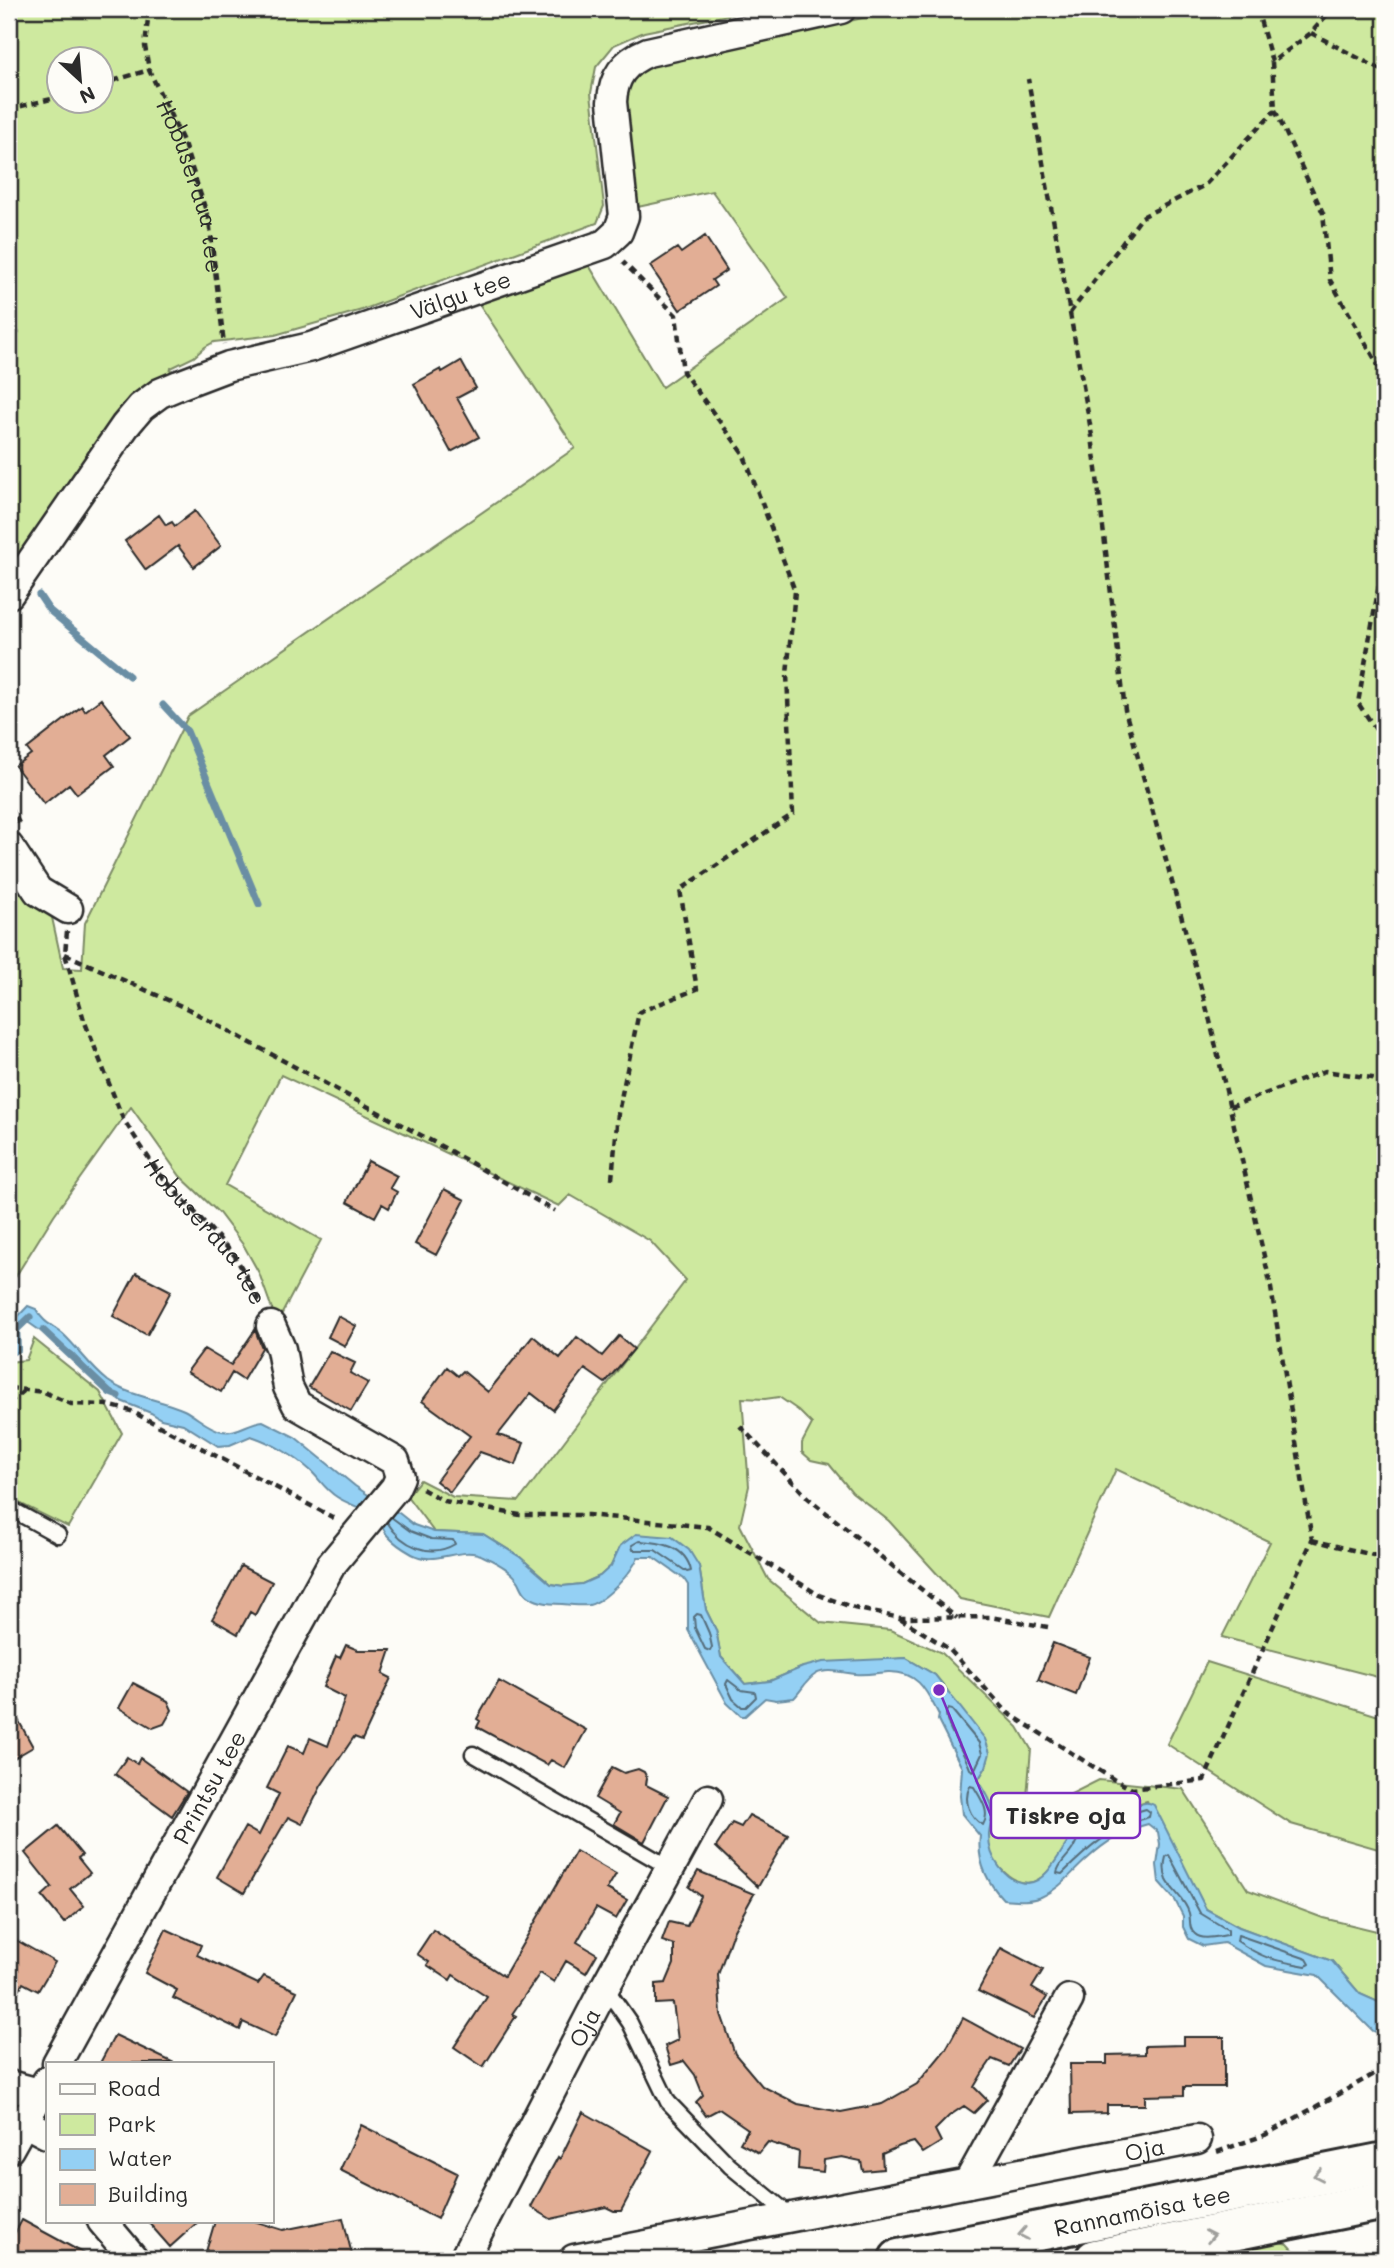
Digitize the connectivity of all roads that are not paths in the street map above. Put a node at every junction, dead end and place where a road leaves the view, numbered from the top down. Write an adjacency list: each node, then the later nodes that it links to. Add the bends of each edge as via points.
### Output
1 (841, 9): 2 (street, Välgu tee, via 636,57 613,86 624,216 618,232 605,244 311,348 229,366 160,393 125,426)
2 (9, 594)
3 (9, 847): 4 (street, via 38,891)
4 (68, 909)
5 (271, 1326): 7 (street, Hobuseraua tee, via 297,1405 395,1461 400,1477)
6 (9, 1508): 8 (lane)
7 (371, 1517): 14 (street, Printsu tee, via 331,1565)
8 (58, 1535)
9 (473, 1754): 11 (lane)
10 (708, 1799): 11 (street, Oja)
11 (670, 1868): 12 (street, Oja)
12 (605, 1987): 23 (lane, via 630,2022 668,2102 730,2166); 26 (street, Oja)
13 (1069, 1999): 21 (street)
14 (58, 2062)
15 (9, 2085): 16 (street)
16 (43, 2087): 17 (street)
17 (36, 2128): 19 (street)
18 (1197, 2139): 21 (street, Oja)
19 (9, 2149)
20 (1385, 2162): 28 (main road, Rannamõisa tee, one-way to 28)
21 (968, 2183): 23 (street, Oja)
22 (1385, 2200): 29 (main road, Rannamõisa tee, one-way to 22)
23 (792, 2217): 27 (street, Oja)
24 (103, 2222): 25 (street)
25 (134, 2259)
26 (464, 2259)
27 (574, 2259)
28 (899, 2259)
29 (1095, 2259)

